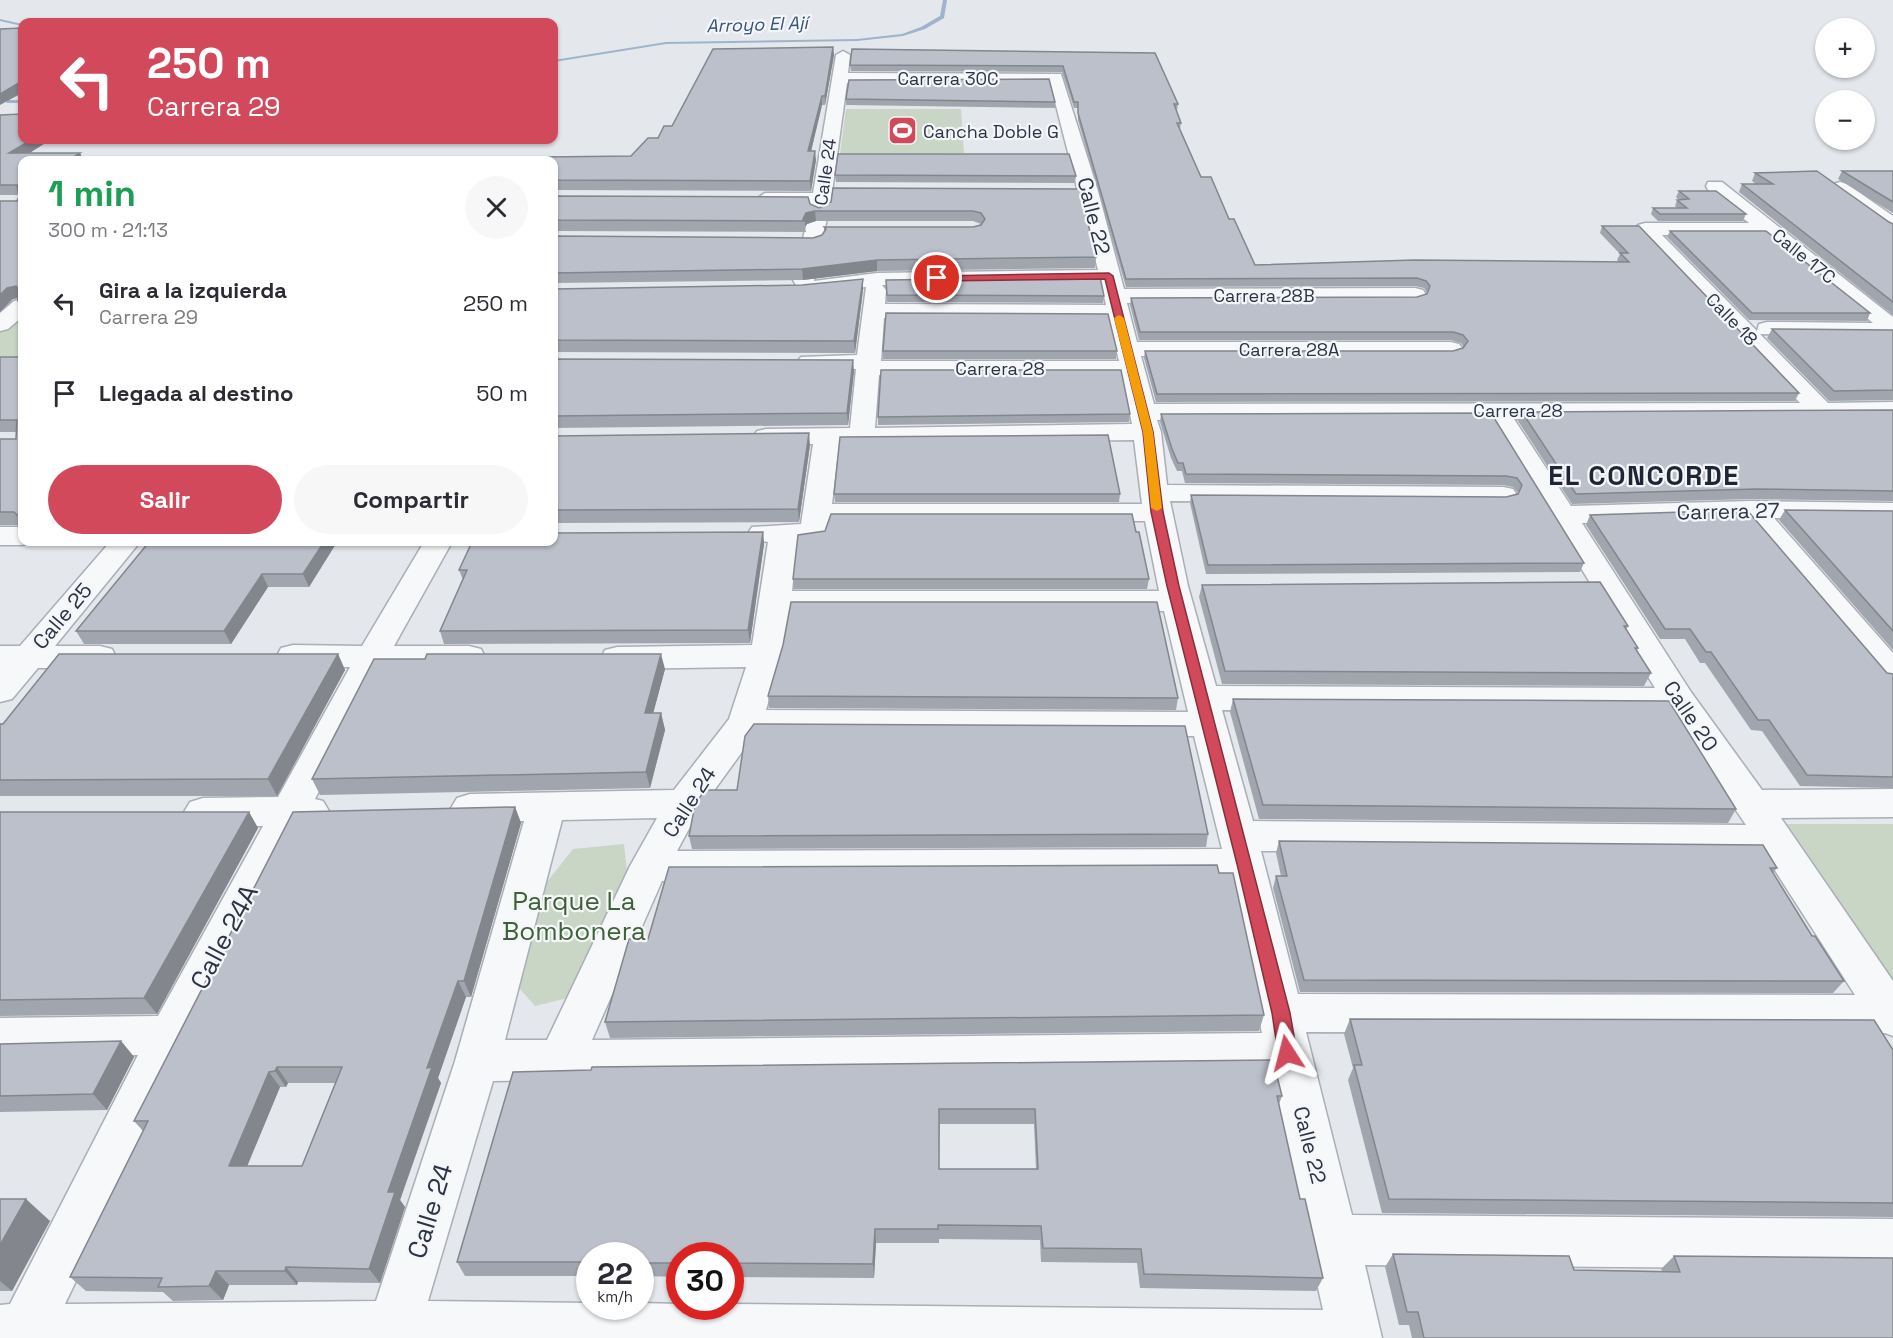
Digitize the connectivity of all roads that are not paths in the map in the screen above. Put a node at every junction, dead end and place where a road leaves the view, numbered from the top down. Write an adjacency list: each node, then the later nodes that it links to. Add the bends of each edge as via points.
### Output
1 (843, 55): 3 (street, Calle 24)
2 (1056, 77): 3 (street, Carrera 30C); 17 (street, Calle 22, via 1077,190)
3 (839, 78): 7 (street, Calle 24)
4 (1824, 178): 9 (street)
5 (1715, 186): 11 (street, Calle 17C)
6 (846, 190): 7 (street)
7 (822, 194): 8 (street); 12 (street, Calle 24)
8 (752, 198)
9 (1893, 225)
10 (838, 229): 12 (street)
11 (1770, 229): 22 (street, Calle 18, via 1645,229); 23 (street, Calle 17C)
12 (815, 235): 13 (street); 16 (street, Calle 24)
13 (790, 240)
14 (877, 279): 16 (street); 17 (street, via 976,268); 20 (street)
15 (779, 288): 16 (street)
16 (803, 288)
17 (1114, 295): 18 (street, Carrera 28B); 20 (street); 25 (street, Calle 22)
18 (1415, 295)
19 (18, 309): 21 (street)
20 (873, 311): 27 (street)
21 (0, 324)
22 (1742, 329): 23 (street); 29 (street, Calle 18)
23 (1893, 329)
24 (1451, 349): 25 (street, Carrera 28A)
25 (1129, 359): 27 (street, Carrera 28); 31 (street, Calle 22)
26 (788, 362): 27 (street, Carrera 28)
27 (870, 365): 32 (street)
28 (1496, 410): 29 (street, Carrera 28); 31 (street, Carrera 28); 39 (street, Calle 20)
29 (1820, 410): 30 (street, Carrera 28)
30 (1893, 410)
31 (1146, 422): 32 (street, Carrera 28); 36 (street, Calle 22)
32 (862, 434): 33 (street, Carrera 28)
33 (827, 436): 34 (street, Carrera 28); 40 (street, Calle 24)
34 (744, 437)
35 (1503, 495): 36 (street)
36 (1156, 502): 40 (street); 48 (street, Calle 22)
37 (1751, 509): 38 (street, Carrera 27); 39 (street, Carrera 27); 57 (street)
38 (1893, 511)
39 (1564, 515): 46 (street, Calle 20)
40 (805, 526): 41 (street); 49 (street, Calle 24)
41 (737, 533)
42 (0, 536): 43 (street)
43 (18, 536)
44 (121, 546): 53 (street, Calle 25)
45 (436, 546): 51 (street, Calle 24A)
46 (1606, 583): 47 (street); 59 (street, Calle 20)
47 (1571, 584)
48 (1182, 591): 49 (street); 60 (street, Calle 22)
49 (776, 601): 52 (street, Calle 24)
50 (265, 656): 51 (street)
51 (372, 656): 55 (street); 69 (street, Calle 24A)
52 (765, 656): 56 (street); 61 (street, Calle 24)
53 (14, 657): 54 (street); 58 (street, Calle 25)
54 (135, 657)
55 (498, 657)
56 (590, 658)
57 (1893, 674)
58 (0, 691)
59 (1679, 700): 60 (street); 64 (street, Calle 20)
60 (1205, 711): 61 (street); 71 (street, Calle 22)
61 (745, 722): 63 (street, Calle 24)
62 (1893, 803): 64 (street)
63 (684, 804): 65 (street); 72 (street, Calle 24)
64 (1752, 804): 70 (street, Calle 20)
65 (547, 807): 66 (street); 77 (street, Calle 24)
66 (431, 809)
67 (338, 811): 69 (street)
68 (175, 812): 69 (street)
69 (291, 812): 75 (street, Calle 24A)
70 (1775, 840): 71 (street); 73 (street, Calle 20)
71 (1241, 850): 72 (street); 74 (street, Calle 22)
72 (649, 866): 78 (street, Calle 24)
73 (1892, 1015): 74 (street)
74 (1284, 1033): 78 (street); 79 (street, Calle 22)
75 (171, 1035): 76 (street); 82 (street, Calle 24A)
76 (0, 1038)
77 (477, 1061): 78 (street); 81 (street, Calle 24)
78 (560, 1061)
79 (1334, 1240): 80 (street); 83 (street, Calle 22)
80 (1893, 1244)
81 (392, 1332): 82 (street); 83 (street)
82 (15, 1333)
83 (1355, 1337)

